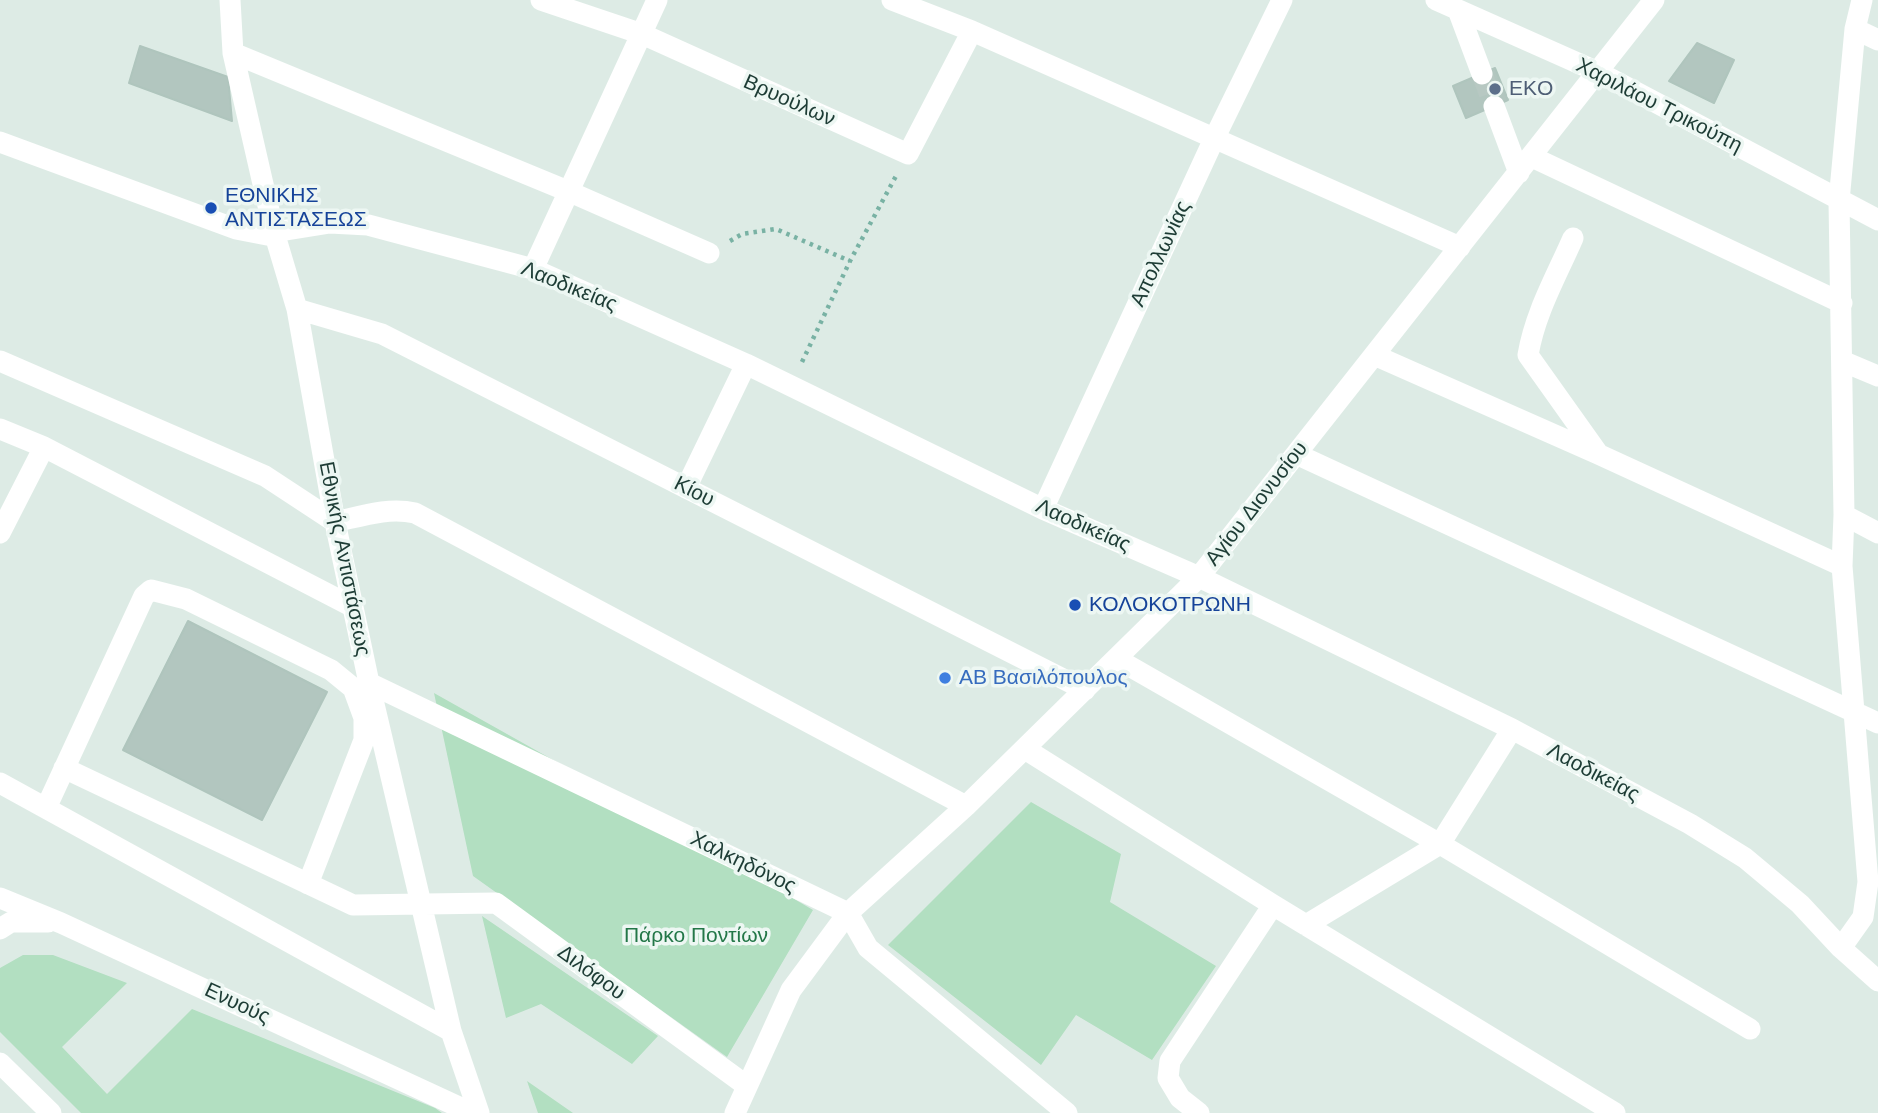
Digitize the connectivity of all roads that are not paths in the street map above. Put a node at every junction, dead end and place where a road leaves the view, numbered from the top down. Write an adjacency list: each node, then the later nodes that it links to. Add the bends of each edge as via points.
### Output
1 (230, 0): 14 (street, Εθνικής Αντιστάσεως)
2 (541, 0): 12 (street, Βρυούλων)
3 (657, 0): 12 (street)
4 (892, 0): 11 (street)
5 (1282, 0): 18 (street, Απολλωνίας)
6 (1436, 0): 9 (street, Χαριλάου Τρικούπη)
7 (1654, 0): 15 (street, Αγίου Διονυσίου)
8 (1862, 0): 10 (street)
9 (1458, 10): 15 (street, Χαριλάου Τρικούπη); 16 (street)
10 (1855, 29): 13 (street); 22 (street)
11 (972, 32): 12 (street, Βρυούλων, via 908,154); 18 (street)
12 (642, 34): 21 (street)
13 (1878, 40)
14 (233, 53): 21 (street); 24 (street, Εθνικής Αντιστάσεως)
15 (1598, 72): 20 (street, Αγίου Διονυσίου); 22 (street, Χαριλάου Τρικούπη)
16 (1482, 74)
17 (1493, 106): 20 (street)
18 (1214, 139): 26 (street); 41 (street, Απολλωνίας)
19 (0, 142): 24 (street, Λαοδικείας, via 236,229 267,235)
20 (1525, 165): 26 (street, Αγίου Διονυσίου); 29 (street)
21 (570, 192): 27 (street); 28 (street)
22 (1839, 201): 23 (street, Χαριλάου Τρικούπη); 29 (street)
23 (1878, 220)
24 (274, 232): 28 (street, Λαοδικείας, via 330,223 368,225); 30 (street, Εθνικής Αντιστάσεως)
25 (1573, 238): 39 (street, via 1544,300 1528,355)
26 (1460, 247): 31 (street, Αγίου Διονυσίου)
27 (709, 253)
28 (533, 269): 34 (street, Λαοδικείας)
29 (1842, 303): 33 (street)
30 (297, 309): 40 (street, Κίου, via 382,334); 43 (street, Εθνικής Αντιστάσεως)
31 (1374, 355): 38 (street, Αγίου Διονυσίου); 39 (street)
32 (0, 361): 43 (street, via 265,476)
33 (1842, 361): 35 (street); 42 (street)
34 (746, 364): 40 (street); 41 (street, Λαοδικείας)
35 (1878, 376)
36 (0, 429): 37 (street)
37 (44, 447): 44 (street); 48 (street)
38 (1296, 454): 47 (street, Αγίου Διονυσίου); 52 (street)
39 (1598, 454): 46 (street)
40 (686, 488): 51 (street, Κίου)
41 (1043, 509): 47 (street, Λαοδικείας)
42 (1844, 515): 45 (street); 46 (street)
43 (335, 522): 48 (street, Εθνικής Αντιστάσεως); 58 (street, via 401,510 415,513)
44 (0, 533)
45 (1878, 533)
46 (1842, 566): 52 (street)
47 (1199, 577): 49 (street, Αγίου Διονυσίου); 54 (street, Λαοδικείας)
48 (353, 607): 50 (street, Εθνικής Αντιστάσεως)
49 (1117, 659): 51 (street, Αγίου Διονυσίου); 60 (street)
50 (369, 683): 63 (street, Εθνικής Αντιστάσεως); 65 (street, Χαλκηδόνος)
51 (1085, 690): 55 (street, Αγίου Διονυσίου)
52 (1852, 711): 53 (street); 69 (street, via 1868,882 1863,917)
53 (1878, 723)
54 (1511, 729): 60 (street); 69 (street, Λαοδικείας, via 1745,858 1800,904)
55 (1025, 749): 58 (street, Αγίου Διονυσίου); 64 (street)
56 (64, 768): 59 (street); 61 (street, Διλόφου); 61 (street, via 144,596 151,590 186,598 331,670 352,688 365,718 364,740)
57 (0, 783): 59 (street)
58 (966, 806): 65 (street, Αγίου Διονυσίου)
59 (46, 807): 72 (street)
60 (1440, 844): 67 (street); 71 (street)
61 (308, 884): 63 (street, Διλόφου, via 353,905)
62 (0, 898): 66 (street, Ενυούς)
63 (421, 904): 72 (street, Εθνικής Αντιστάσεως); 74 (street, Διλόφου, via 496,903)
64 (1273, 905): 67 (street); 80 (street, via 1170,1060 1168,1078 1180,1098)
65 (848, 913): 74 (street, Αγίου Διονυσίου, via 791,990); 79 (street, via 868,948)
66 (61, 923): 68 (street, via 11,922); 76 (street, Ενυούς)
67 (1306, 925): 81 (street)
68 (0, 929)
69 (1841, 948): 70 (street, Λαοδικείας)
70 (1878, 981)
71 (1750, 1030)
72 (452, 1031): 77 (street, Εθνικής Αντιστάσεως)
73 (0, 1063): 75 (street)
74 (747, 1086): 78 (street, Αγίου Διονυσίου)
75 (45, 1110)
76 (472, 1113)
77 (478, 1113)
78 (735, 1113)
79 (1067, 1113)
80 (1199, 1113)
81 (1615, 1113)

